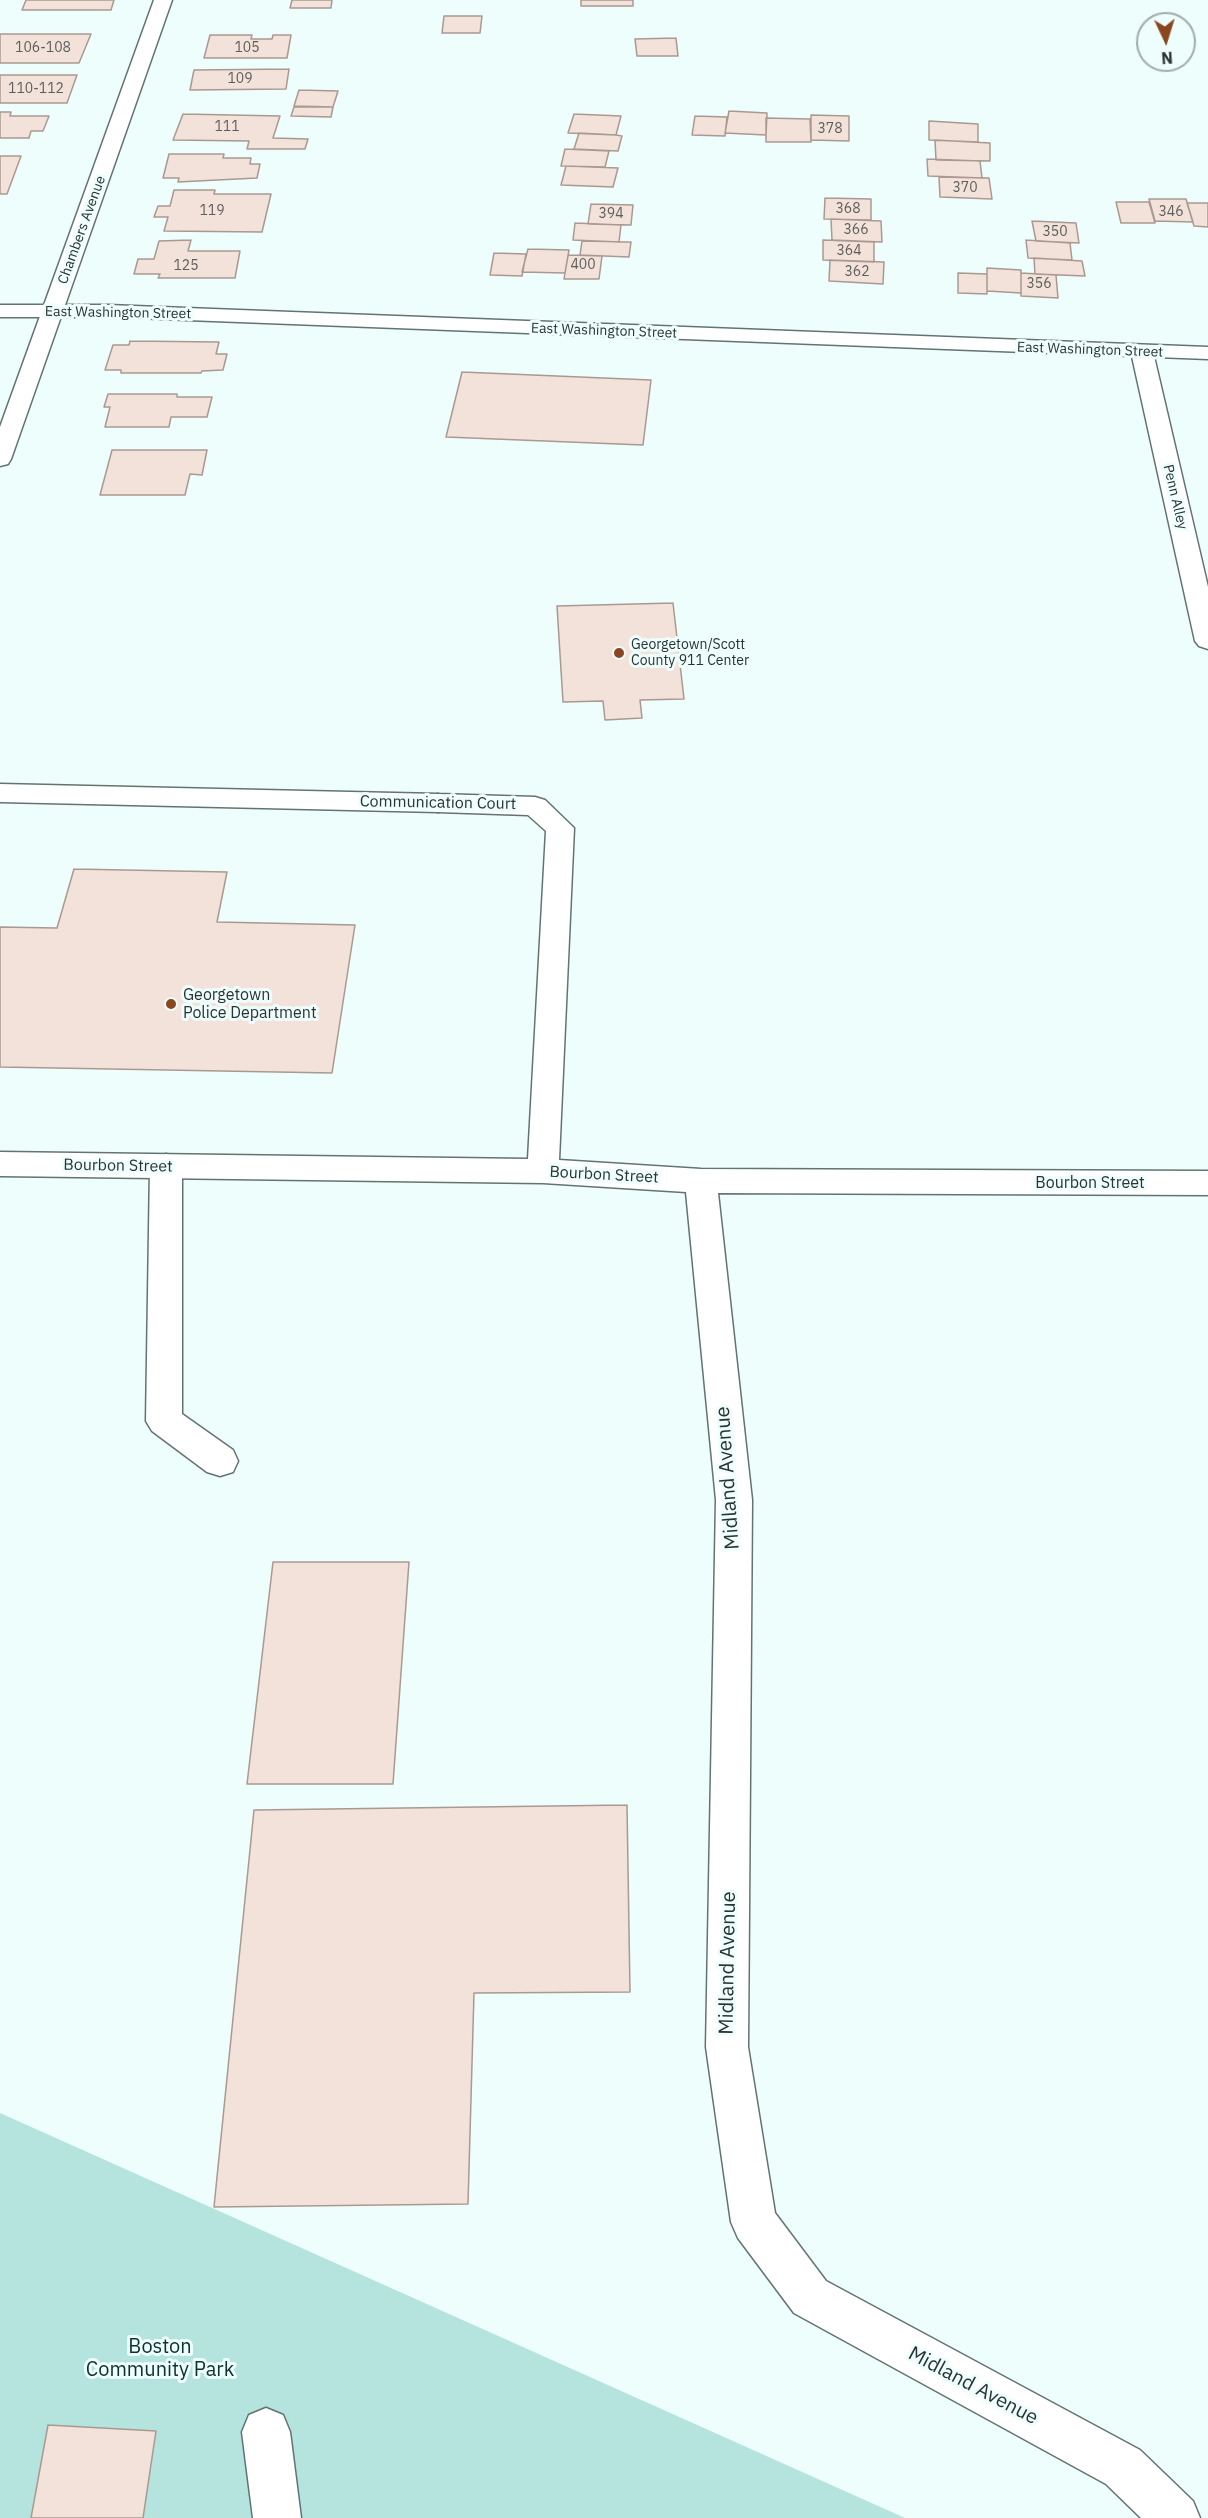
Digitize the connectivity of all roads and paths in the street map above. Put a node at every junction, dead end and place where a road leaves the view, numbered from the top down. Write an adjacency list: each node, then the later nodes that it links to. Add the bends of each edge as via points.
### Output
1 (163, 0): 3 (street, Chambers Avenue)
2 (0, 311): 3 (street, East Washington Street)
3 (53, 311): 4 (street, East Washington Street); 6 (street, Chambers Avenue)
4 (1142, 352): 5 (street, East Washington Street); 7 (street, Penn Alley)
5 (1208, 353)
6 (0, 459)
7 (1208, 641)
8 (0, 793): 11 (street, Communication Court, via 535,806 560,828)
9 (0, 1164): 10 (street, Bourbon Street)
10 (166, 1166): 11 (street, Bourbon Street); 14 (street, via 164,1421)
11 (543, 1171): 12 (street, Bourbon Street)
12 (701, 1181): 13 (street, Bourbon Street); 17 (street, Midland Avenue, via 734,1500 727,2047 754,2222 810,2297 1122,2467)
13 (1208, 1183)
14 (220, 1461)
15 (266, 2432): 16 (street)
16 (276, 2518)
17 (1176, 2518)

